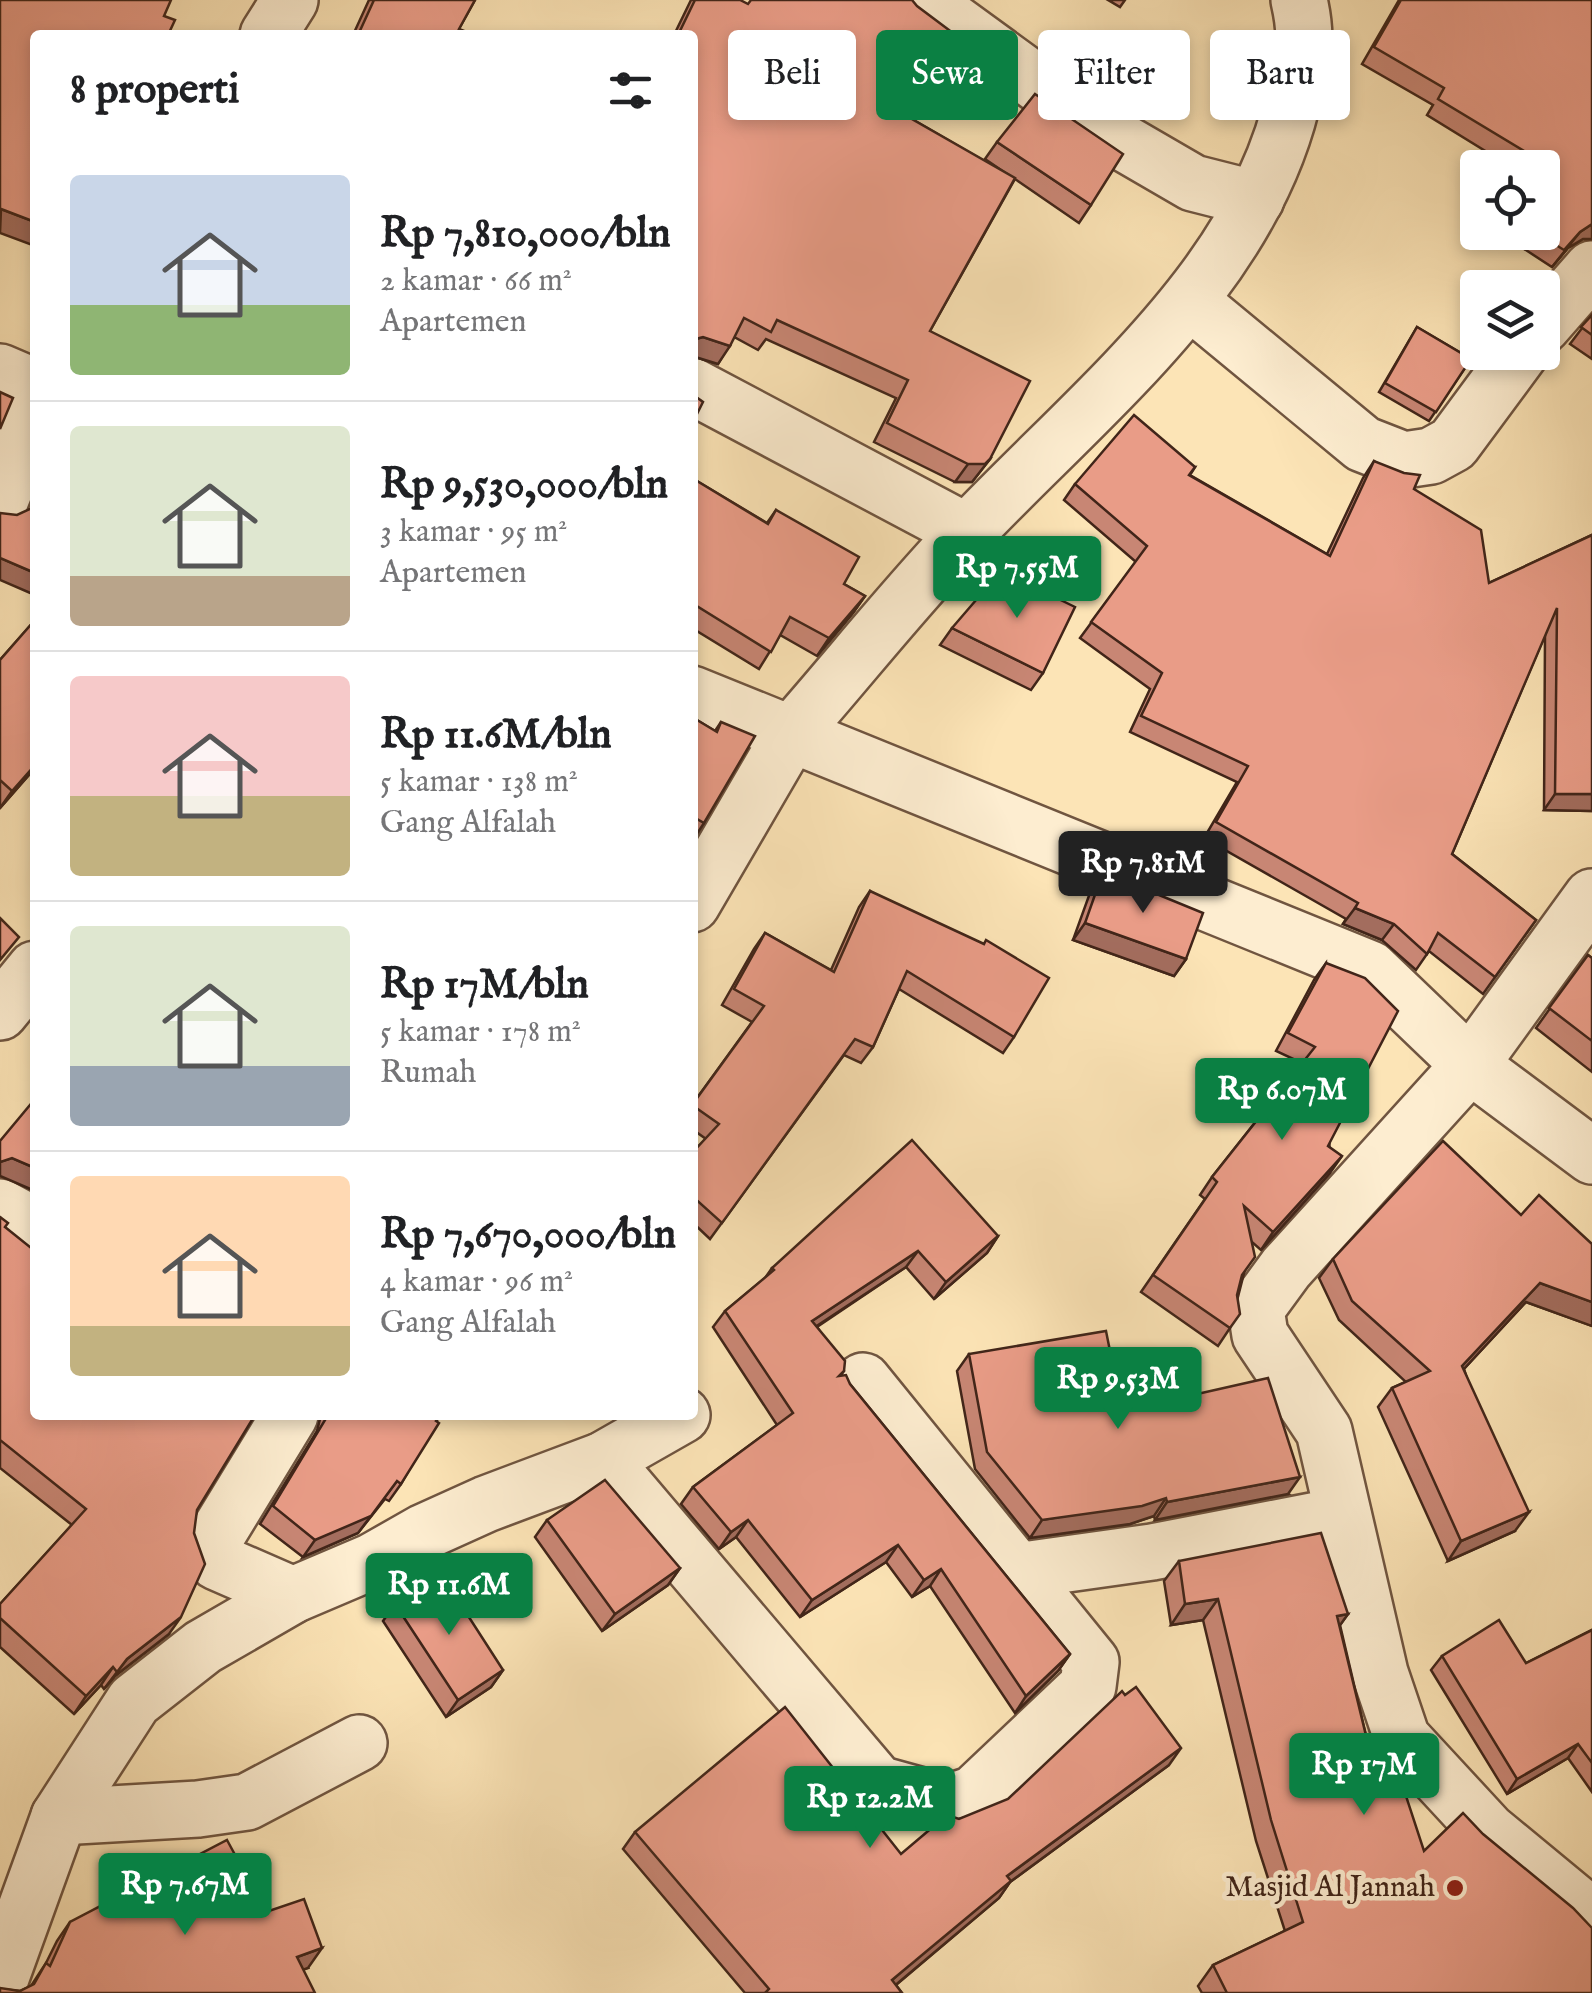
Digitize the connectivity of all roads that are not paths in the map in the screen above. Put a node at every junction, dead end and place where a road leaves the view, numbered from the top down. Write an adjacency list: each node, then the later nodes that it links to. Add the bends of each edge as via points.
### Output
1 (290, 0): 4 (street)
2 (923, 0): 5 (street, via 1100,129 1193,184)
3 (1300, 0): 5 (street, via 1307,31 1288,121)
4 (271, 30)
5 (1256, 200): 7 (street)
6 (1592, 269): 8 (street)
7 (1191, 302): 9 (street, via 1363,444 1404,460 1453,444); 15 (street)
8 (1560, 305)
9 (1508, 370)
10 (0, 372): 11 (street)
11 (30, 385)
12 (698, 389): 15 (street)
13 (30, 426): 14 (street)
14 (0, 501)
15 (967, 532): 17 (street)
16 (698, 696): 17 (street)
17 (792, 734): 18 (street); 22 (street, via 1370,969)
18 (698, 894)
19 (1592, 898): 22 (street)
20 (30, 975): 21 (street)
21 (0, 1012)
22 (1470, 1065): 23 (street); 30 (street, via 1286,1268 1256,1310 1260,1335 1324,1431)
23 (1592, 1156)
24 (0, 1208): 25 (street)
25 (30, 1223)
26 (863, 1381): 31 (street)
27 (287, 1420): 32 (street, via 212,1544 216,1562)
28 (674, 1420): 29 (street)
29 (603, 1460): 31 (street, via 878,1784 947,1803 974,1794 1088,1686 1091,1662); 32 (street, via 486,1504)
30 (1343, 1515): 31 (street); 35 (street, via 1402,1738 1488,1830)
31 (1017, 1570)
32 (293, 1595): 34 (street, via 204,1647 134,1701)
33 (359, 1743): 34 (street, via 247,1802)
34 (59, 1817): 36 (street)
35 (1592, 1917)
36 (0, 1980)

